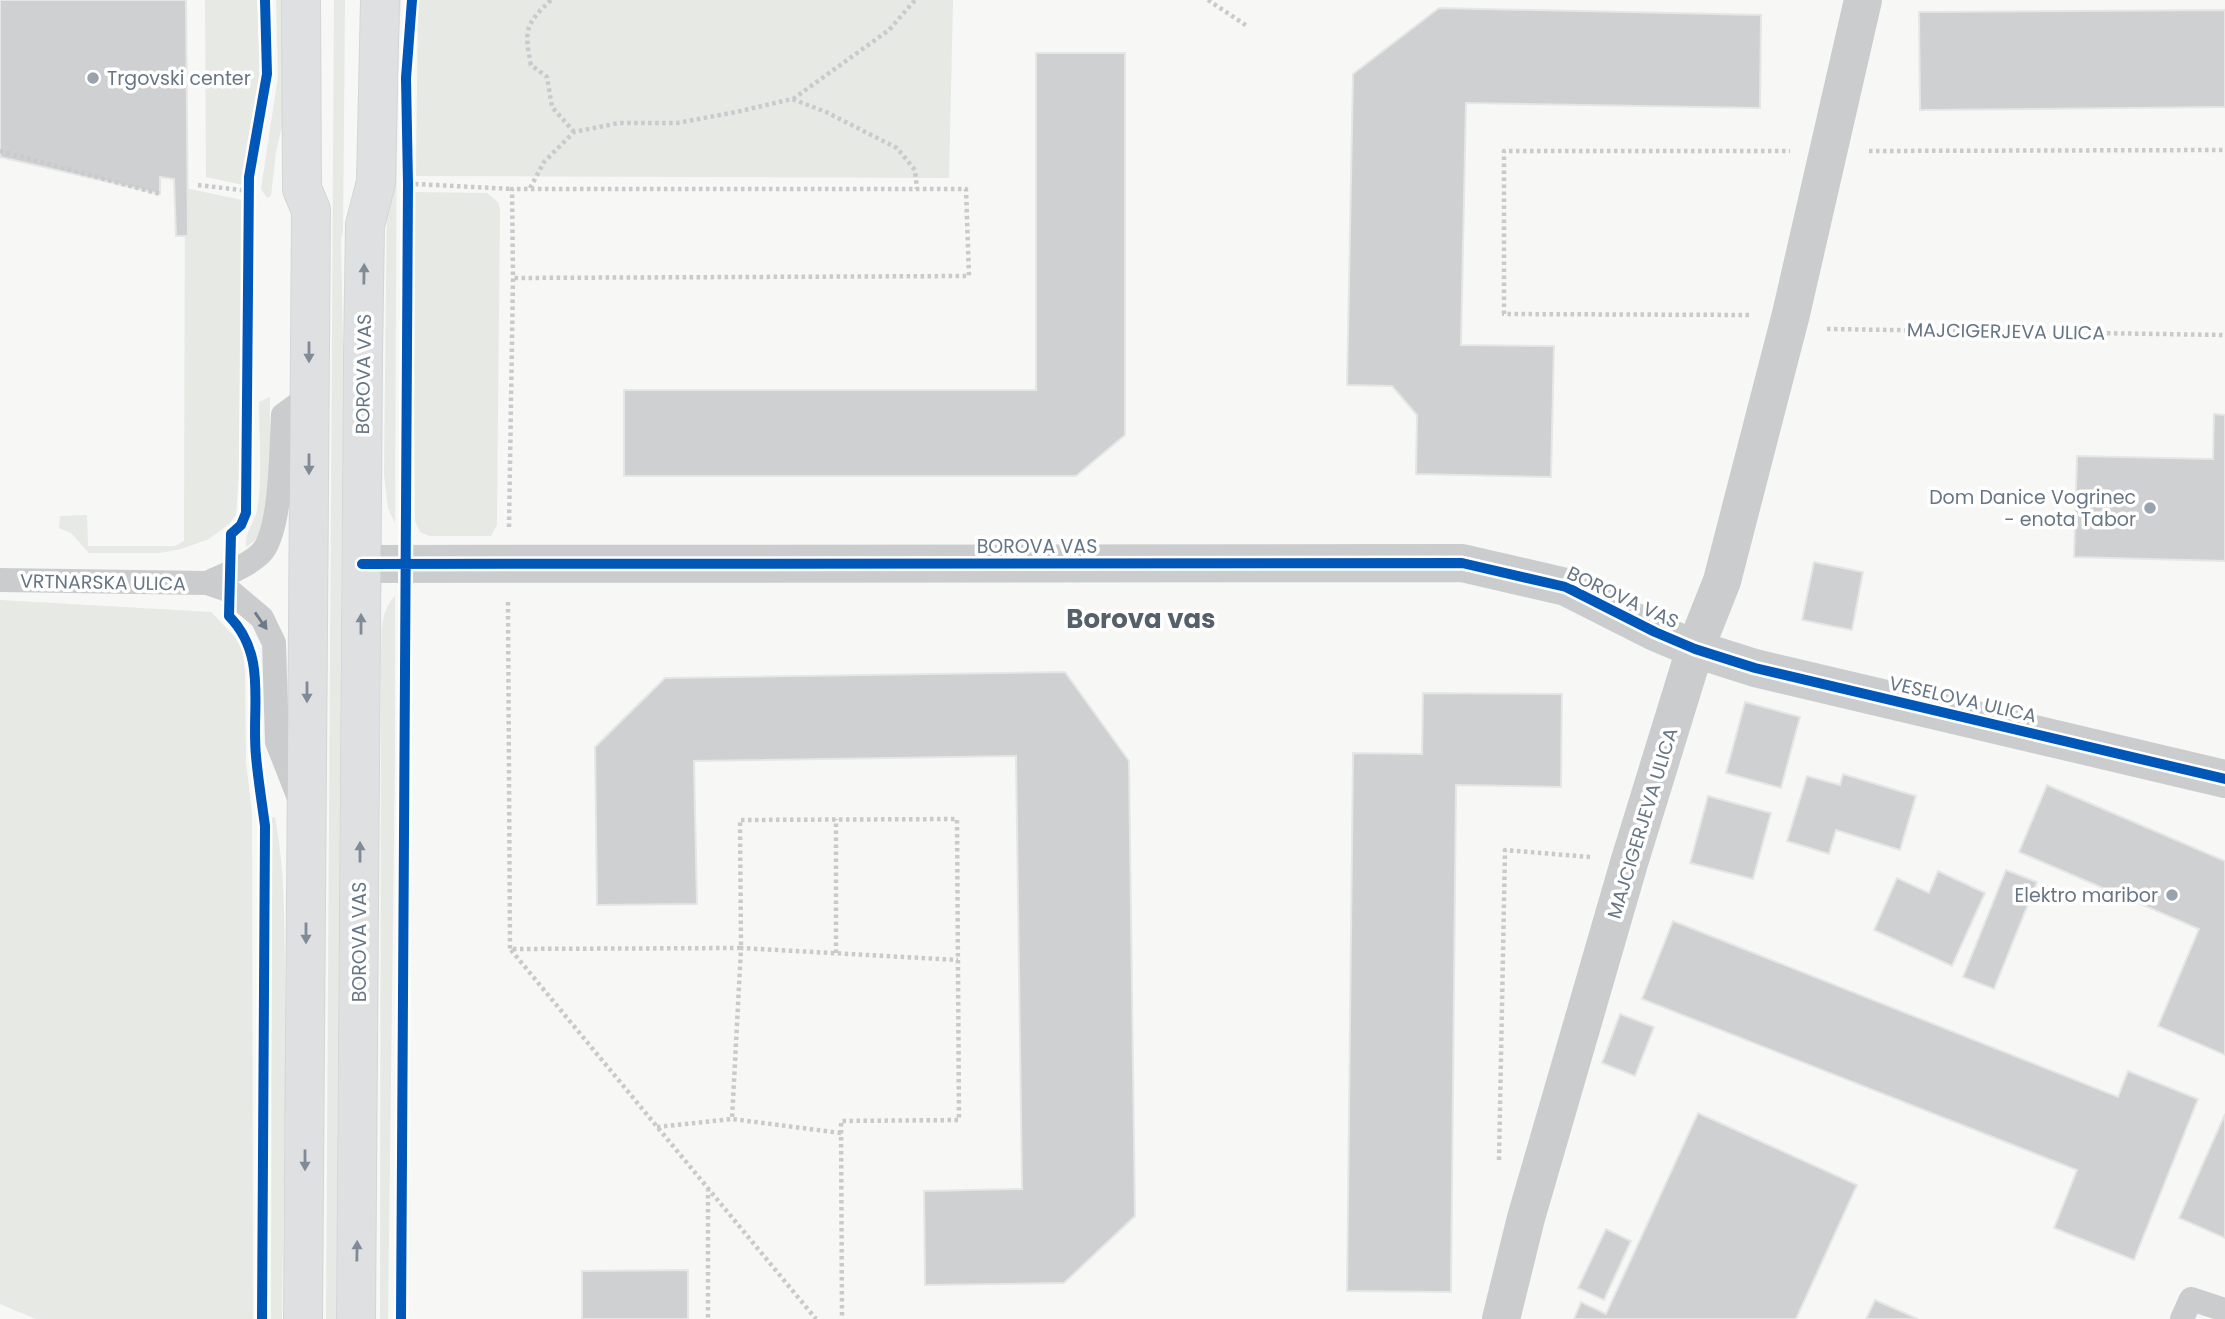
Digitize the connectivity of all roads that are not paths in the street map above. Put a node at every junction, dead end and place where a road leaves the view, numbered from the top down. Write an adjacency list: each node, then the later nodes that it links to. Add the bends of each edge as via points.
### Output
1 (301, 0): 6 (street, via 302,189)
2 (323, 0): 6 (street, via 322,194)
3 (355, 0): 7 (street, via 355,186)
4 (380, 0): 7 (street, via 376,182)
5 (1863, 0): 12 (street, MAJCIGERJEVA ULICA, via 1787,328 1722,580)
6 (311, 210): 8 (street, one-way to 8)
7 (365, 225): 9 (street, BOROVA VAS, one-way to 7)
8 (309, 396): 11 (lane, via 283,415 274,529 261,554); 14 (street, one-way to 14)
9 (362, 565): 12 (street, BOROVA VAS, via 1462,563 1566,587); 17 (street, BOROVA VAS, one-way to 9)
10 (0, 580): 11 (lane, VRTNARSKA ULICA)
11 (207, 583): 14 (lane, one-way to 14, via 230,591 262,618 274,643 277,743)
12 (1695, 649): 13 (street, VESELOVA ULICA, via 1755,668); 18 (street, MAJCIGERJEVA ULICA, via 1526,1218)
13 (2225, 779)
14 (306, 815): 16 (street, one-way to 16)
15 (2225, 1310): 19 (lane, via 2191,1299)
16 (303, 1319)
17 (356, 1319)
18 (1501, 1319)
19 (2182, 1319)

